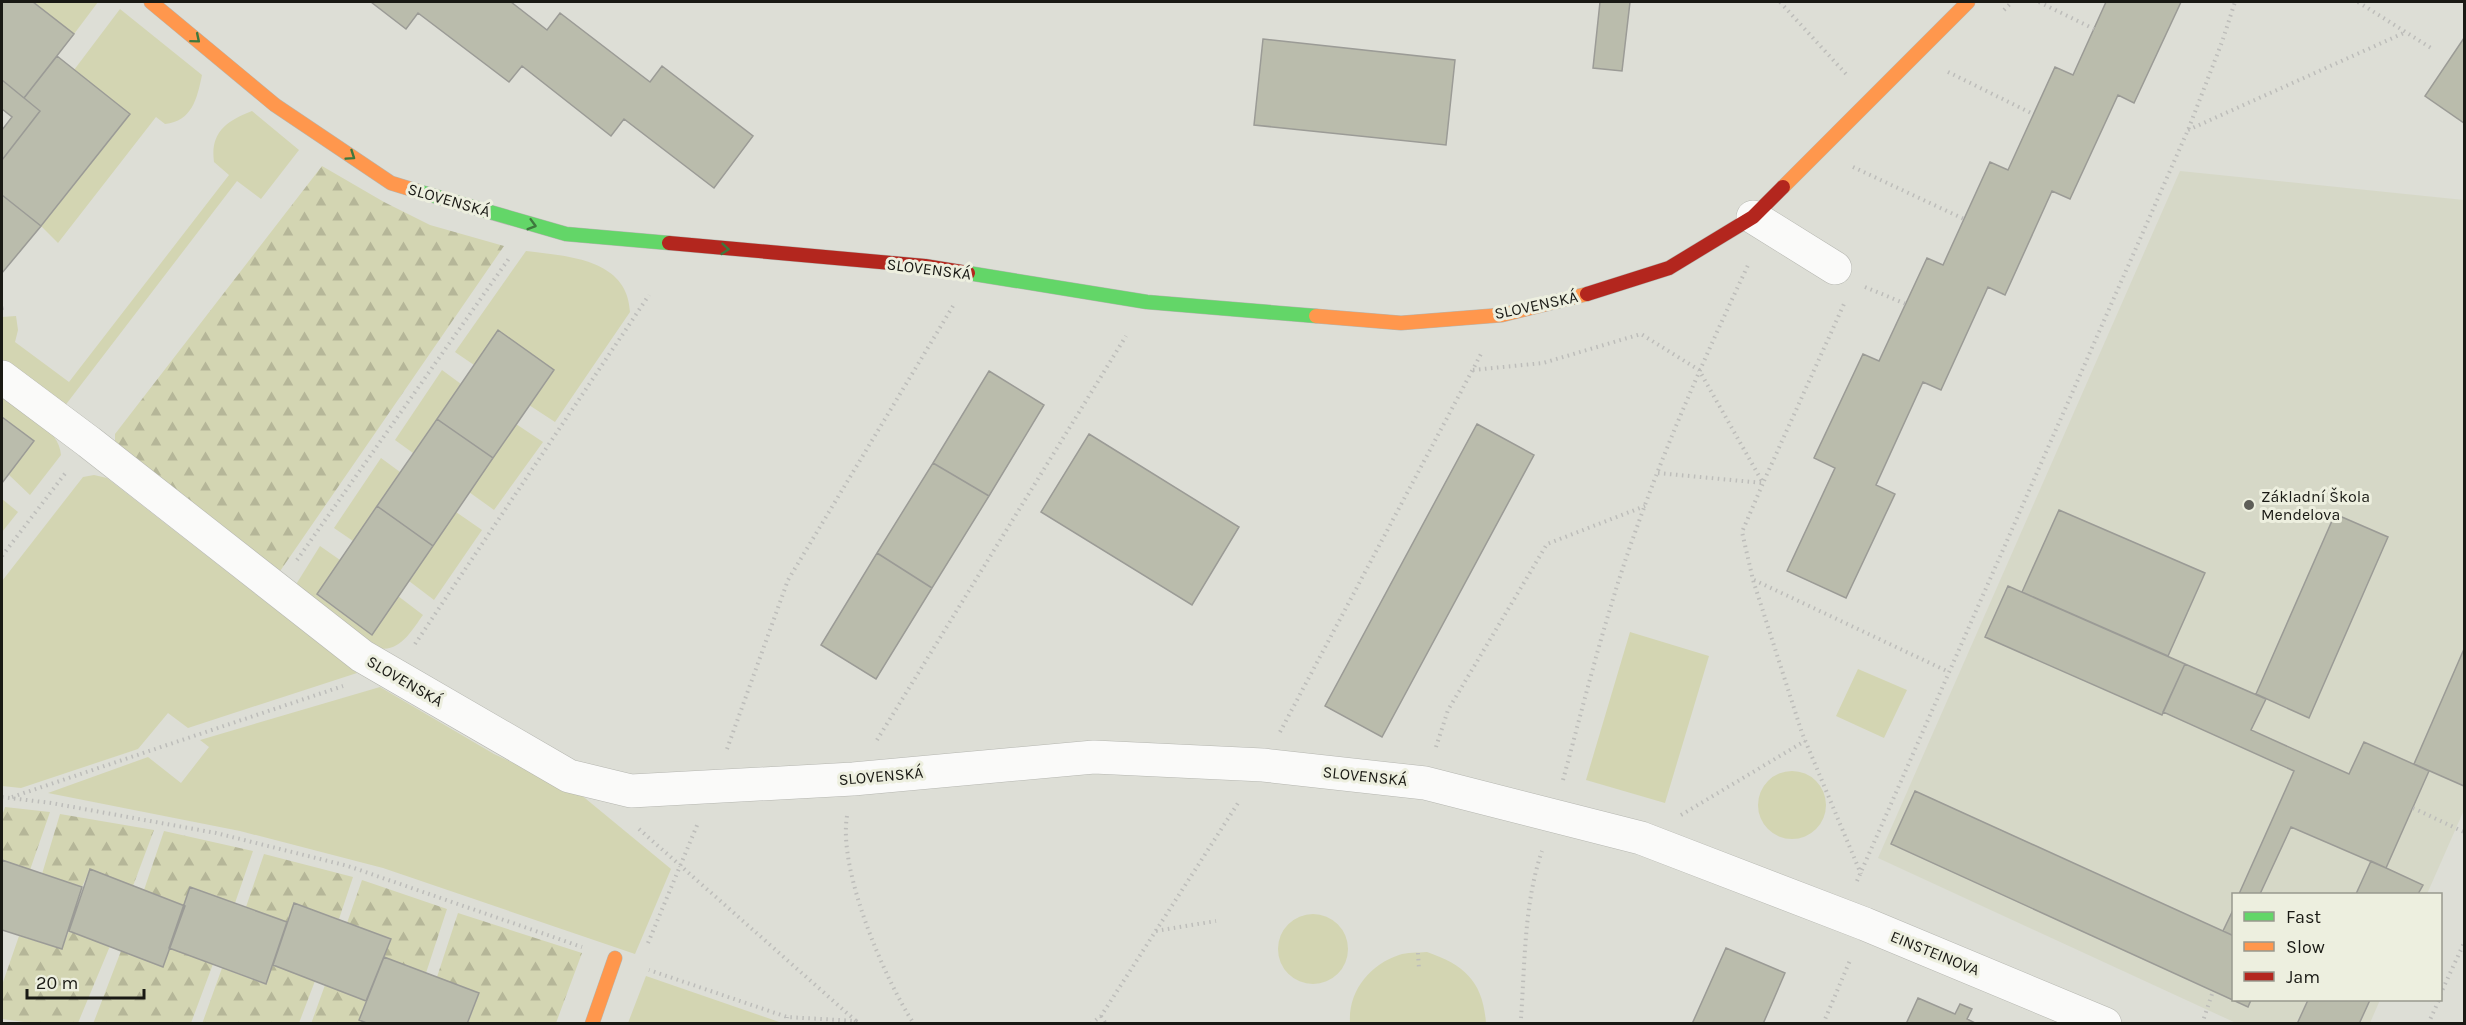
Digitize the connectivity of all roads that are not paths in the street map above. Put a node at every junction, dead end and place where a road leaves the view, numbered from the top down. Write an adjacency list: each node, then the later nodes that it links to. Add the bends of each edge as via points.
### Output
1 (151, 2): 3 (street, SLOVENSKÁ, one-way to 3, via 275,105 391,183 566,234 925,266 1147,302 1401,323 1502,315 1584,295 1669,268)
2 (1968, 2): 3 (street, SLOVENSKÁ)
3 (1760, 221): 4 (street)
4 (1845, 275)
5 (2, 377): 6 (street, SLOVENSKÁ, via 362,656 569,776 631,791 853,779 1094,757 1263,765 1425,783 1641,838)
6 (1854, 919): 9 (street, EINSTEINOVA)
7 (615, 958): 8 (street)
8 (592, 1023)
9 (2105, 1023)

